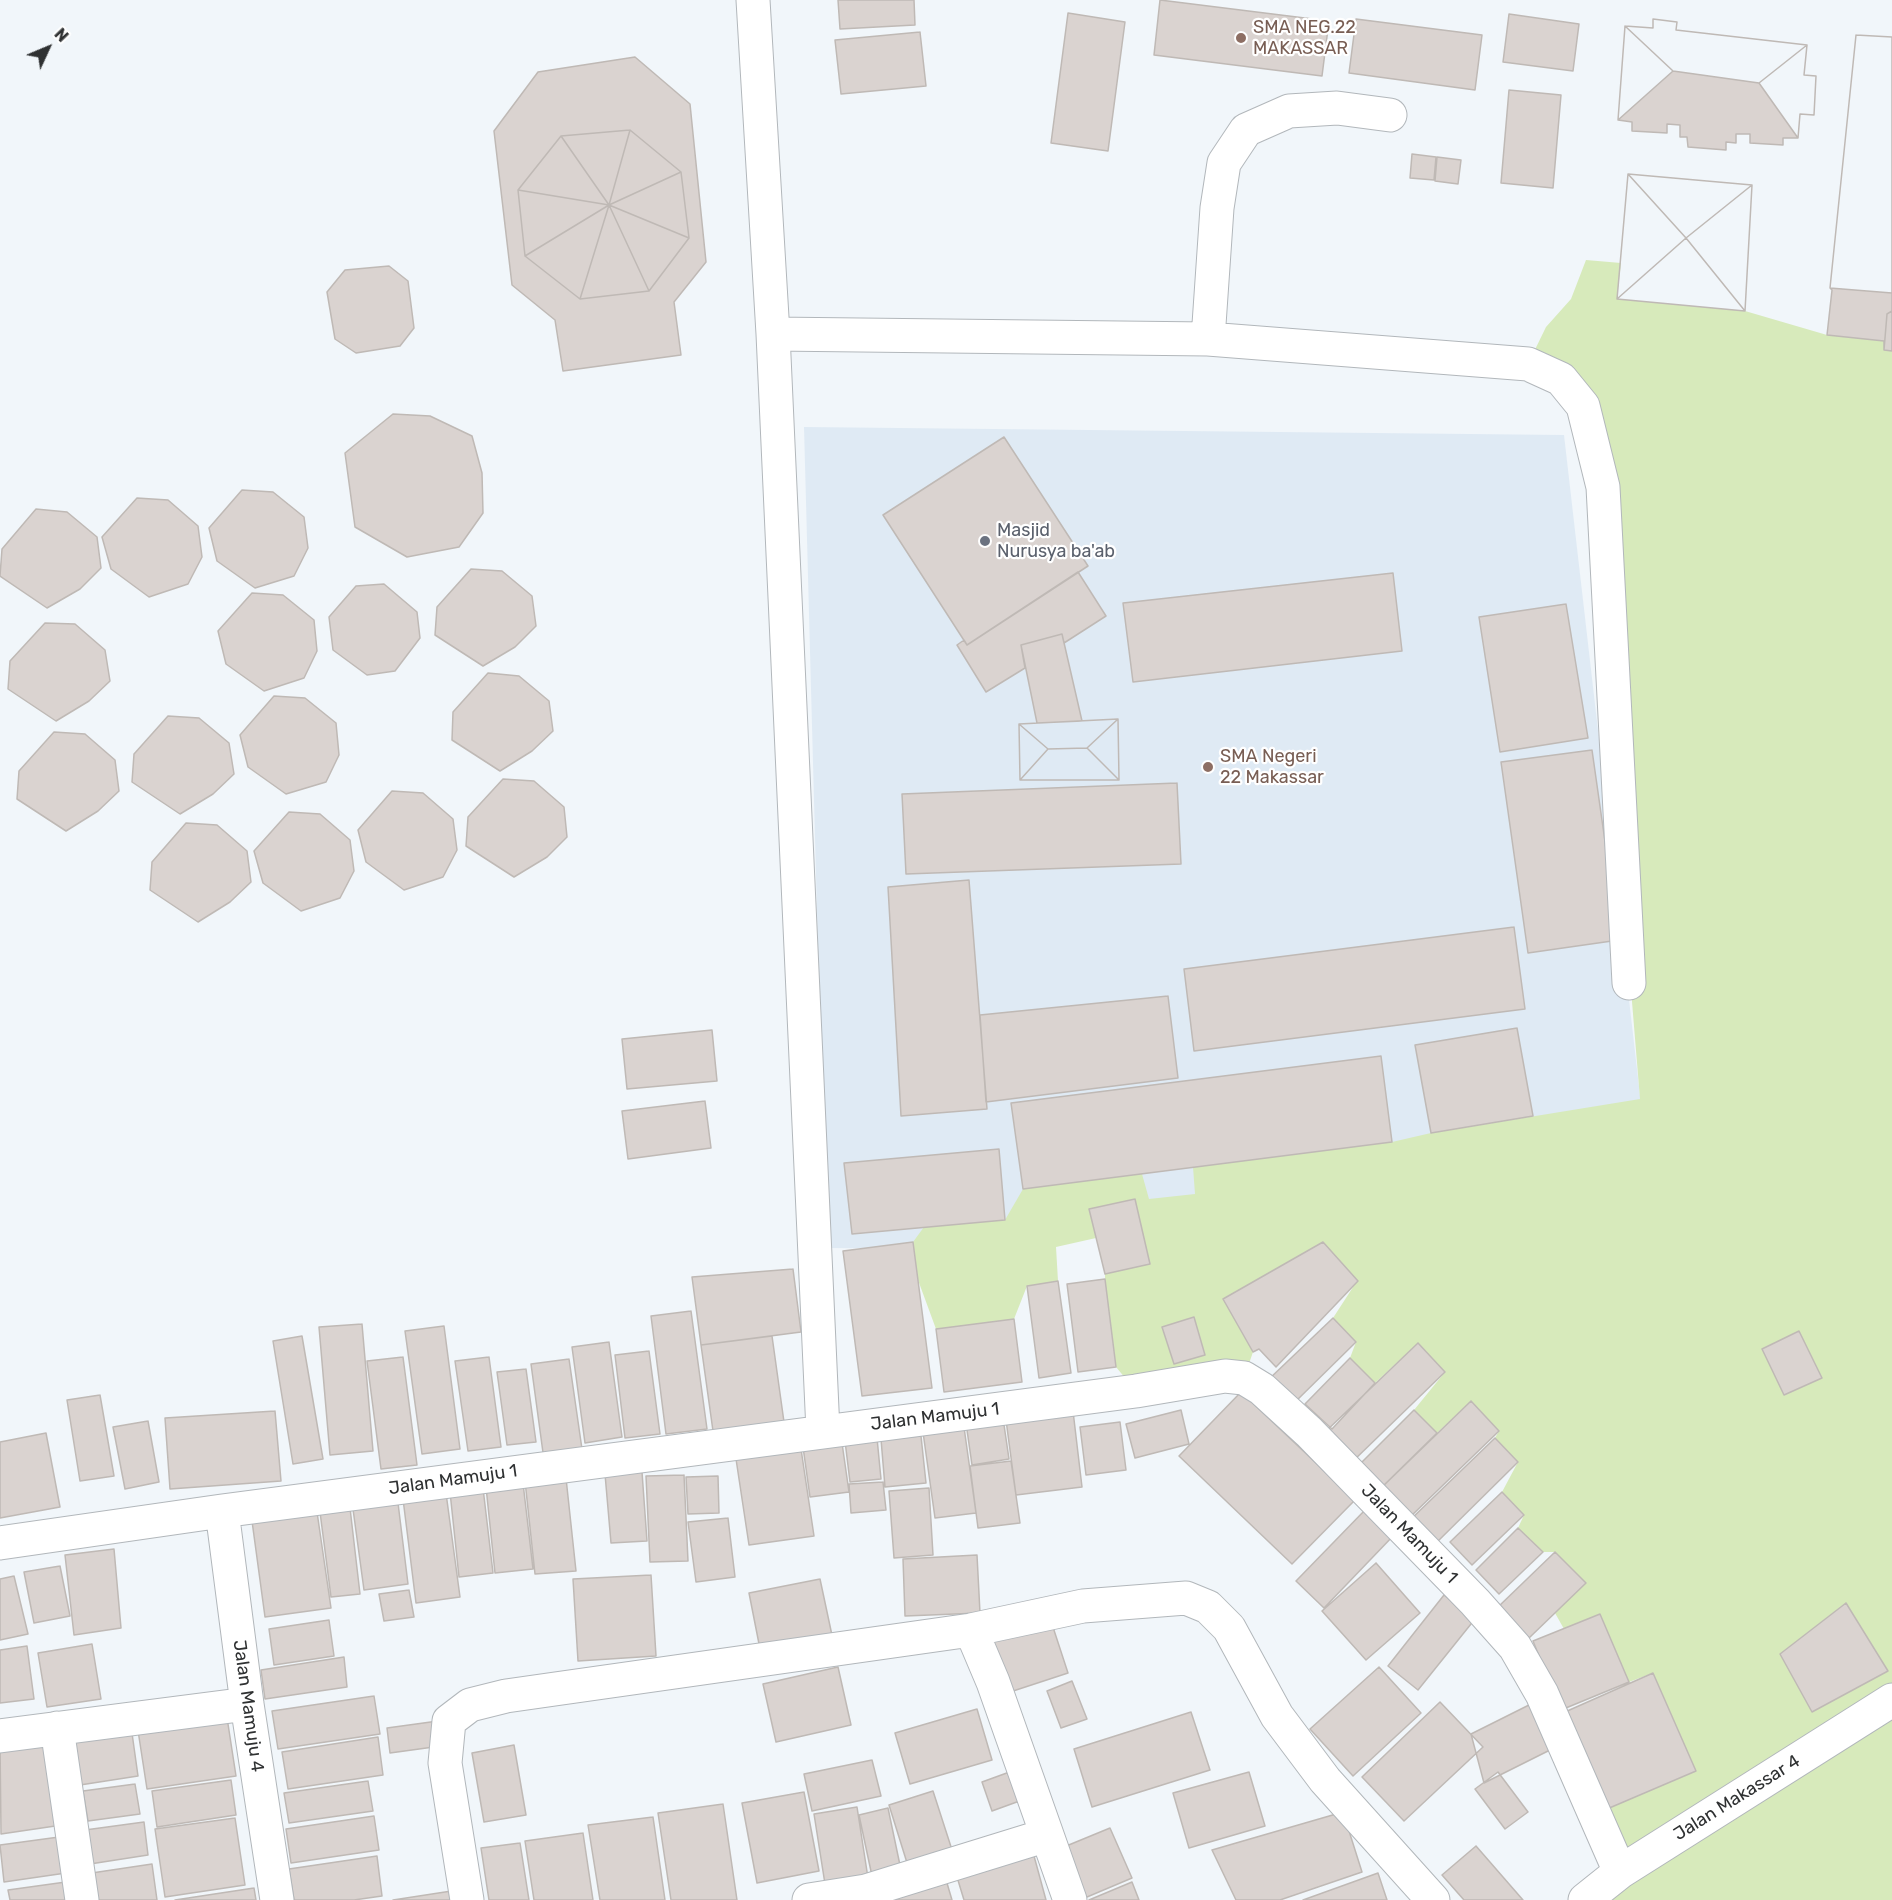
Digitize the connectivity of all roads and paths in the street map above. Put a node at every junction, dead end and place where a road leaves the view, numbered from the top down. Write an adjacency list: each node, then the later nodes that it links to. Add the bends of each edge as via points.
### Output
1 (753, 0): 3 (street)
2 (1390, 115): 4 (street, via 1337,108 1289,111 1246,130 1224,163)
3 (773, 334): 4 (street); 6 (street)
4 (1208, 339): 5 (street, via 1528,364 1561,379 1583,406 1603,487)
5 (1629, 983)
6 (823, 1431): 7 (street, Jalan Mamuju 1); 15 (street, Jalan Mamuju 1, via 1225,1376 1244,1378 1310,1431 1515,1647 1542,1694)
7 (222, 1511): 8 (street, Jalan Mamuju 1); 11 (street, Jalan Mamuju 4)
8 (0, 1544)
9 (971, 1630): 14 (street); 18 (street, via 506,1696 471,1706 449,1721 445,1763); 21 (street, via 1083,1606 1185,1598 1208,1606 1229,1628 1277,1716 1325,1780)
10 (1892, 1700): 15 (street, Jalan Makassar 4)
11 (247, 1704): 12 (street); 17 (street, Jalan Mamuju 4)
12 (57, 1728): 13 (street); 16 (street)
13 (0, 1736)
14 (1047, 1836): 19 (street, via 866,1891); 20 (street)
15 (1620, 1872): 22 (street, Jalan Makassar 4)
16 (82, 1900)
17 (277, 1900)
18 (467, 1900)
19 (809, 1900)
20 (1070, 1900)
21 (1433, 1900)
22 (1585, 1900)

